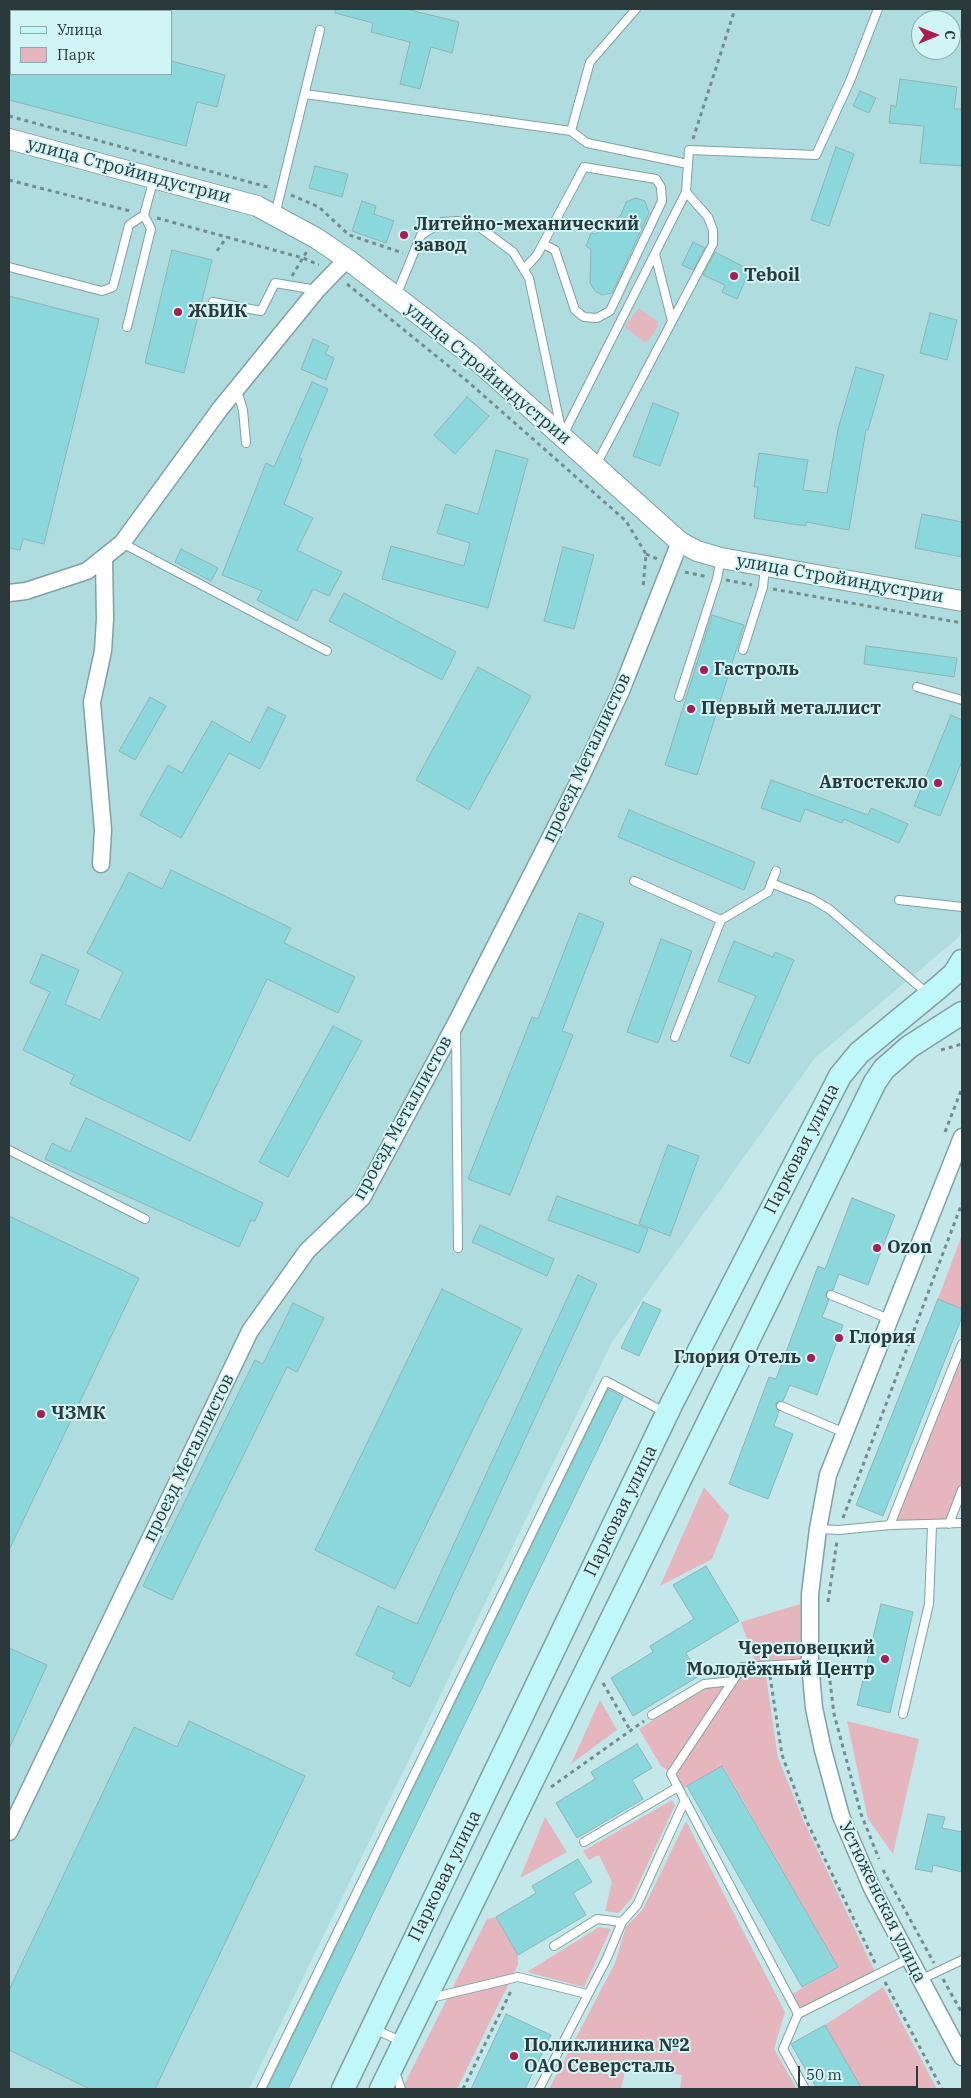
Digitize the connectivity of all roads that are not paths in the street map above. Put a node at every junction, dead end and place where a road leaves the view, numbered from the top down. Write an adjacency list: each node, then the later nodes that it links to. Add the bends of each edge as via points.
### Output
1 (636, 9): 5 (lane, via 590,62)
2 (878, 9): 7 (lane, via 816,155 689,150)
3 (320, 30): 4 (lane)
4 (305, 94): 5 (lane); 11 (lane)
5 (571, 131): 7 (lane, via 587,143)
6 (9, 139): 8 (street, улица Стройиндустрии)
7 (688, 164): 9 (lane)
8 (154, 178): 10 (lane); 11 (street, улица Стройиндустрии, via 257,206)
9 (686, 192): 13 (lane); 20 (lane, via 708,217 713,230 713,244)
10 (144, 215): 15 (lane, via 129,225 113,287 102,291); 21 (lane, via 151,229)
11 (274, 216): 14 (street, улица Стройиндустрии, via 316,238)
12 (543, 244): 12 (lane, via 584,167 656,179 661,187 662,201 610,311 598,318 584,317 575,310 555,250); 16 (lane)
13 (655, 254): 20 (lane); 23 (lane)
14 (340, 266): 17 (street); 18 (street, улица Стройиндустрии)
15 (9, 267)
16 (524, 269): 18 (lane, via 513,252 478,226 458,221 442,222 421,235); 23 (lane, via 529,278)
17 (317, 290): 19 (lane, via 275,283 261,311); 22 (street)
18 (396, 296): 23 (street, улица Стройиндустрии, via 470,354)
19 (213, 302)
20 (672, 321): 25 (lane)
21 (127, 327)
22 (237, 390): 24 (lane); 27 (street)
23 (562, 436): 25 (street, улица Стройиндустрии)
24 (246, 443)
25 (596, 465): 26 (street, улица Стройиндустрии)
26 (680, 542): 29 (street, улица Стройиндустрии); 48 (street, проезд Металлистов, via 621,690 580,779)
27 (122, 543): 28 (street); 34 (lane)
28 (104, 558): 31 (street, via 87,571 26,591); 38 (street, via 105,619 92,702 103,830)
29 (721, 558): 30 (street, улица Стройиндустрии); 36 (lane)
30 (765, 566): 32 (street, улица Стройиндустрии); 33 (lane)
31 (9, 593)
32 (962, 601)
33 (743, 650)
34 (327, 651)
35 (916, 687): 37 (lane)
36 (679, 696)
37 (962, 700)
38 (101, 864)
39 (776, 871): 41 (lane)
40 (634, 882): 44 (lane)
41 (771, 883): 44 (lane, via 768,892); 46 (lane, via 829,909)
42 (899, 900): 43 (lane)
43 (962, 907)
44 (721, 920): 49 (lane)
45 (960, 972): 46 (main road, Парковая улица)
46 (930, 995): 58 (main road, Парковая улица, via 859,1052 840,1076)
47 (962, 1013): 80 (main road, Парковая улица, via 909,1047 875,1082)
48 (456, 1023): 53 (lane); 72 (street, проезд Металлистов, via 362,1198 307,1251 250,1331)
49 (675, 1037)
50 (962, 1137): 55 (street, Устюженская улица)
51 (9, 1150): 52 (lane)
52 (145, 1219)
53 (458, 1248)
54 (831, 1295): 55 (lane)
55 (890, 1319): 59 (street, Устюженская улица)
56 (962, 1344): 63 (lane)
57 (781, 1406): 59 (lane)
58 (668, 1413): 82 (main road, Парковая улица); 86 (lane, via 606,1381)
59 (845, 1433): 65 (street, Устюженская улица, via 828,1475)
60 (962, 1490): 61 (lane)
61 (949, 1524): 62 (lane); 64 (lane)
62 (962, 1524)
63 (890, 1525): 64 (lane); 65 (lane)
64 (932, 1525): 68 (lane, via 929,1604)
65 (818, 1529): 66 (street, Устюженская улица, via 810,1594)
66 (810, 1663): 67 (lane, via 742,1667); 76 (street, Устюженская улица, via 814,1708 840,1816)
67 (733, 1680): 69 (lane, via 704,1684); 70 (lane, via 671,1774)
68 (903, 1714)
69 (652, 1715)
70 (678, 1787): 71 (lane); 73 (lane)
71 (685, 1800): 74 (lane, via 637,1906); 81 (lane)
72 (9, 1832)
73 (584, 1842)
74 (622, 1922): 75 (lane, via 597,1919); 79 (lane)
75 (554, 1946)
76 (908, 1959): 78 (street, Устюженская улица); 81 (lane)
77 (962, 1960): 78 (lane)
78 (920, 1980): 84 (street, Устюженская улица)
79 (587, 1994): 80 (lane, via 518,1977); 90 (lane)
80 (425, 1999): 83 (main road, Парковая улица)
81 (798, 2014): 91 (lane, via 783,2049)
82 (372, 2028): 83 (lane); 87 (main road, Парковая улица)
83 (404, 2042): 85 (main road, Парковая улица)
84 (962, 2057)
85 (393, 2065): 88 (main road, Парковая улица); 89 (lane)
86 (261, 2089)
87 (343, 2089)
88 (381, 2089)
89 (401, 2089)
90 (538, 2089)
91 (805, 2089)

